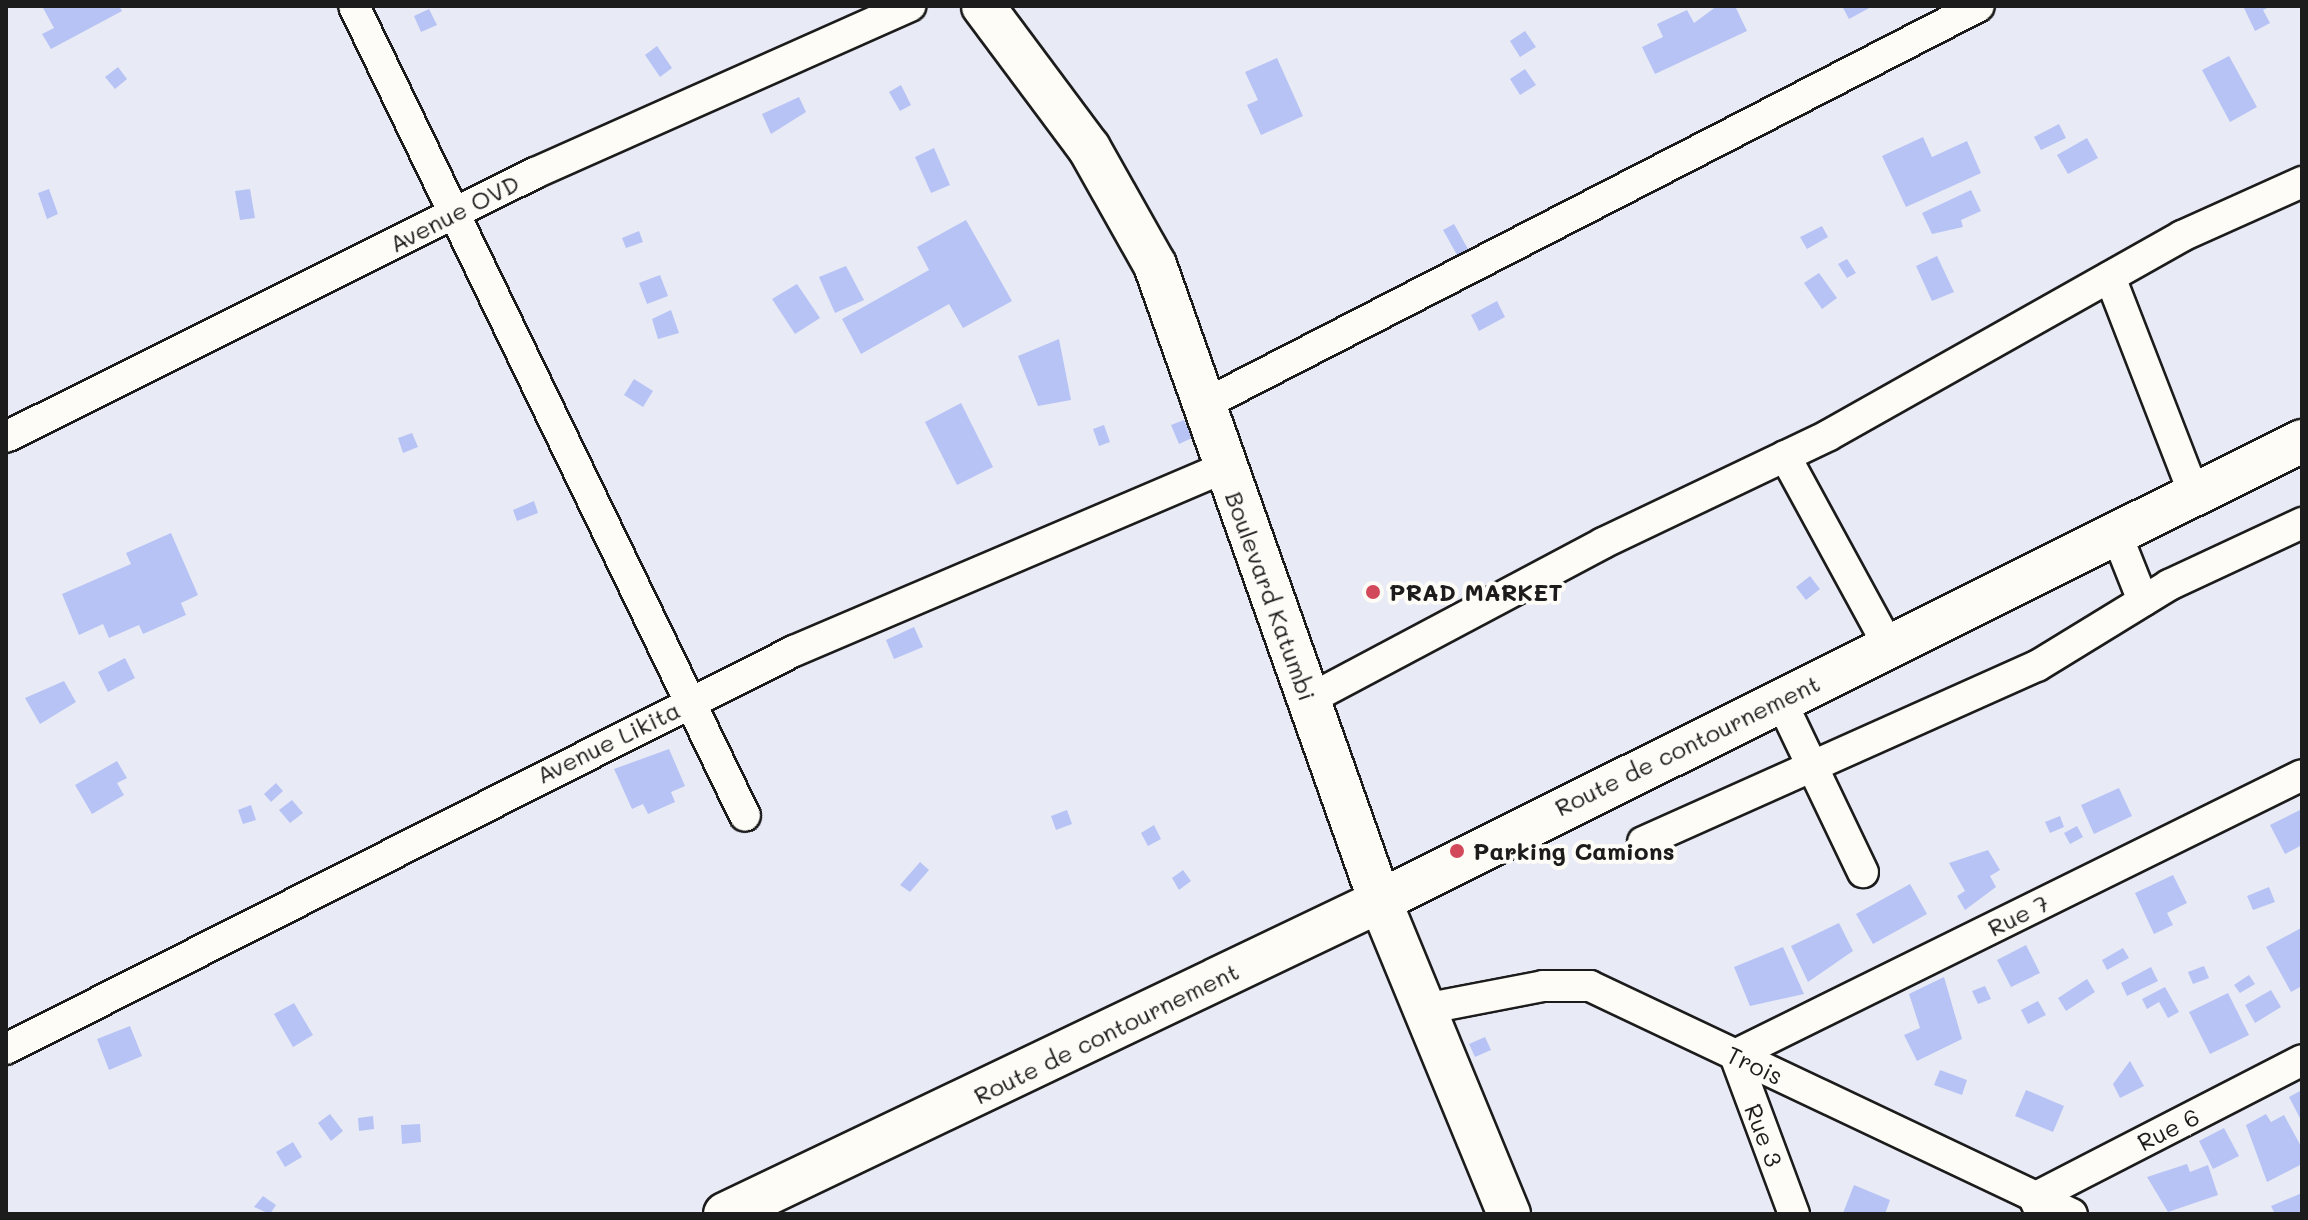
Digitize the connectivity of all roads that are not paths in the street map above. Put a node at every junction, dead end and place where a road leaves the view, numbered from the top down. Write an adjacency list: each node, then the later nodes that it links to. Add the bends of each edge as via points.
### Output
1 (354, 6): 6 (street)
2 (910, 6): 6 (street, Avenue OVD)
3 (983, 6): 8 (street, Boulevard Katumbi, via 1126,210 1155,265)
4 (1979, 6): 8 (street)
5 (2302, 182): 7 (street)
6 (453, 214): 9 (street, Avenue OVD); 20 (street)
7 (2110, 277): 11 (street); 13 (street)
8 (1205, 404): 12 (street, Boulevard Katumbi)
9 (6, 437)
10 (2302, 441): 13 (street, Route de contournement)
11 (1785, 456): 17 (street); 19 (street, via 1603,543)
12 (1225, 467): 19 (street, Boulevard Katumbi); 20 (street, Avenue Likita)
13 (2194, 494): 15 (street, Route de contournement)
14 (2302, 523): 16 (street)
15 (2116, 533): 16 (street); 17 (street, Route de contournement)
16 (2143, 601): 21 (street, via 2037,666)
17 (1888, 645): 18 (street, Route de contournement)
18 (1780, 699): 21 (street); 26 (street, Route de contournement)
19 (1308, 700): 26 (street, Boulevard Katumbi)
20 (690, 702): 23 (street); 28 (street, Avenue Likita)
21 (1811, 770): 24 (street); 25 (street)
22 (2302, 775): 29 (street, Rue 7)
23 (745, 816)
24 (1643, 842)
25 (1863, 872)
26 (1380, 901): 27 (street, Boulevard Katumbi); 32 (street, Route de contournement)
27 (1424, 1009): 29 (street, Trois, via 1543,986 1590,986); 33 (street, Boulevard Katumbi)
28 (6, 1049)
29 (1735, 1055): 31 (street, Trois); 34 (street, Rue 3)
30 (2302, 1060): 31 (street, Rue 6)
31 (2038, 1206): 35 (street, Trois)
32 (725, 1214)
33 (1509, 1214)
34 (1794, 1214)
35 (2072, 1214)

